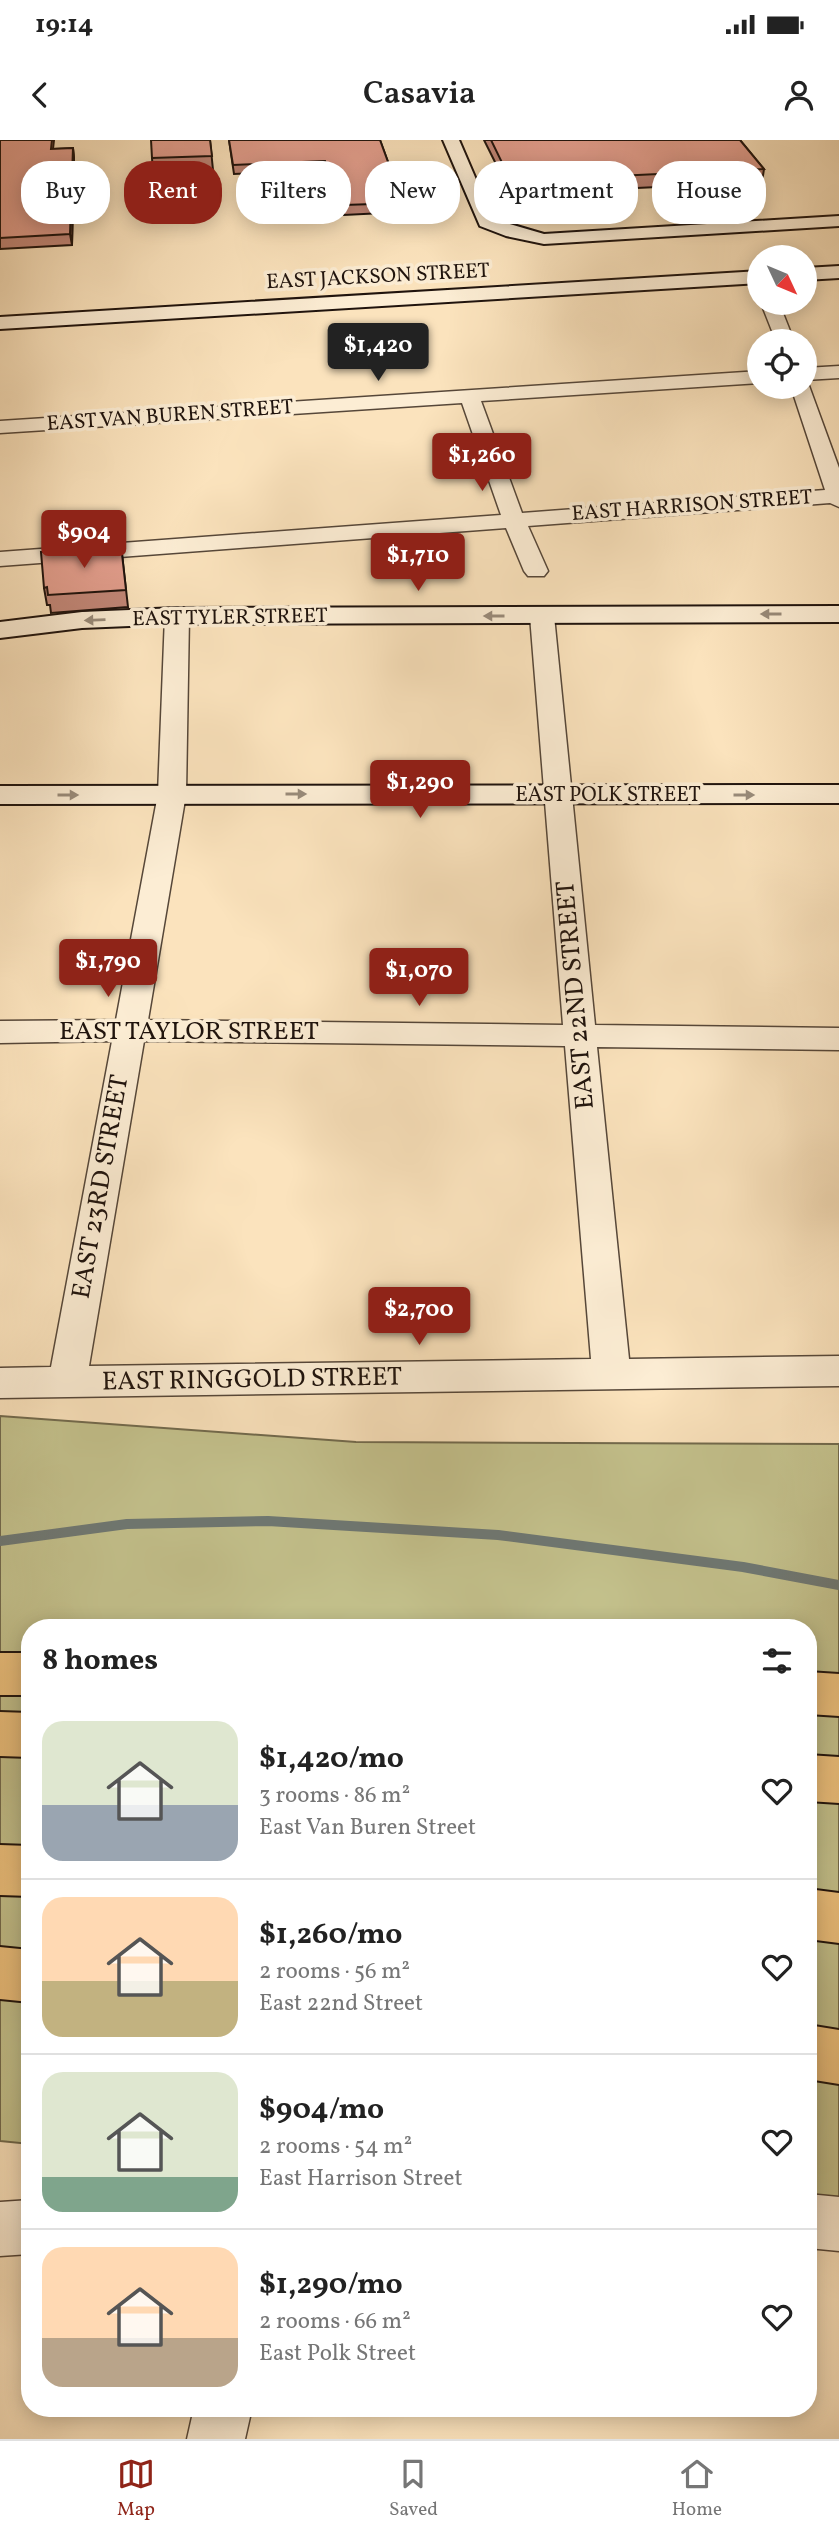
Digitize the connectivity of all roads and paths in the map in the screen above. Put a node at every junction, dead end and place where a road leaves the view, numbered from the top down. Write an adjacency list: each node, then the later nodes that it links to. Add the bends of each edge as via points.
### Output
1 (451, 140): 3 (street, via 486,222 512,232 544,239)
2 (839, 221): 3 (street)
3 (748, 226): 4 (street)
4 (753, 245)
5 (839, 272): 6 (street)
6 (817, 273)
7 (747, 279): 8 (street, EAST JACKSON STREET)
8 (0, 323)
9 (839, 372): 10 (street)
10 (817, 373)
11 (747, 378): 12 (street, EAST VAN BUREN STREET)
12 (470, 398): 14 (street, EAST VAN BUREN STREET); 16 (street)
13 (805, 399): 15 (street)
14 (0, 427)
15 (838, 497): 16 (street, EAST HARRISON STREET)
16 (513, 518): 17 (street, EAST HARRISON STREET); 18 (street)
17 (0, 559)
18 (536, 571)
19 (839, 614): 21 (street, EAST TYLER STREET, one-way to 21)
20 (177, 616): 21 (street, EAST TYLER STREET, one-way to 20); 22 (street, EAST TYLER STREET, one-way to 22, via 82,620); 23 (street, EAST 23RD STREET)
21 (542, 616): 26 (street, EAST 22ND STREET)
22 (0, 631)
23 (172, 794): 25 (street, EAST POLK STREET, one-way to 23); 26 (street, EAST POLK STREET, one-way to 26); 27 (street, EAST 23RD STREET)
24 (839, 794): 26 (street, EAST POLK STREET, one-way to 24)
25 (0, 795)
26 (558, 796): 29 (street, EAST 22ND STREET)
27 (128, 1030): 28 (street, EAST TAYLOR STREET); 29 (street, EAST TAYLOR STREET); 34 (street, EAST 23RD STREET)
28 (0, 1032)
29 (580, 1037): 30 (street, EAST TAYLOR STREET); 32 (street, EAST 22ND STREET)
30 (839, 1039)
31 (839, 1371): 32 (street, EAST RINGGOLD STREET)
32 (611, 1374): 34 (street, EAST RINGGOLD STREET)
33 (0, 1383): 34 (street, EAST RINGGOLD STREET)
34 (67, 1384)
35 (0, 1674): 36 (highway)
36 (21, 1674)
37 (817, 1694): 38 (highway)
38 (839, 1695)
39 (0, 1734): 40 (highway)
40 (21, 1735)
41 (817, 1779): 42 (highway)
42 (839, 1780)
43 (0, 1870): 44 (highway)
44 (21, 1871)
45 (817, 1915): 46 (highway)
46 (839, 1918)
47 (0, 1973): 48 (highway)
48 (21, 1975)
49 (817, 2053): 50 (highway)
50 (839, 2057)
51 (817, 2222): 52 (street)
52 (839, 2224)
53 (21, 2228): 54 (street)
54 (0, 2229)
55 (221, 2417): 56 (street)
56 (216, 2439)

